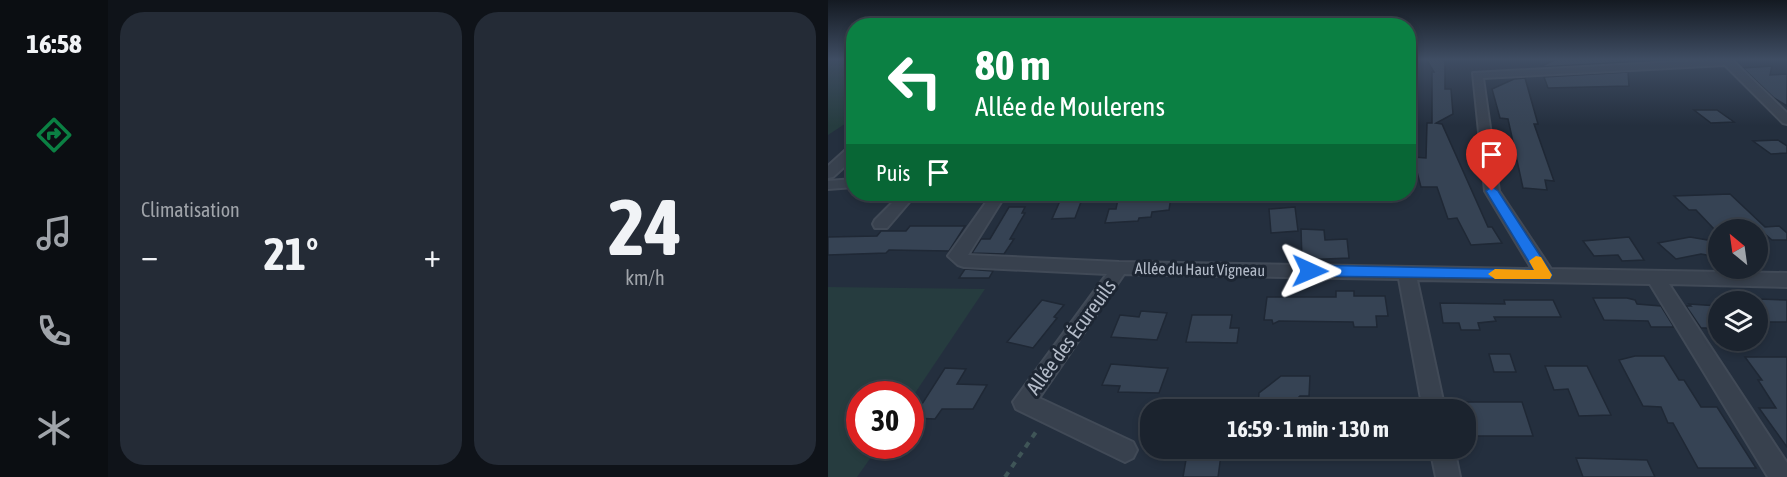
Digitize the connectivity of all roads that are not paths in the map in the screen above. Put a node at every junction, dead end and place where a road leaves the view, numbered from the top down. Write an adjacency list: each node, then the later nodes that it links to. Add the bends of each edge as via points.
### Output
1 (1478, 81): 13 (street, via 1492,191)
2 (1748, 81): 3 (street)
3 (1787, 120)
4 (846, 157): 5 (street)
5 (828, 174)
6 (846, 183): 7 (street)
7 (828, 184)
8 (902, 201): 10 (street)
9 (994, 201): 11 (street, Allée du Haut Vigneau, via 957,256 964,261)
10 (881, 224)
11 (1119, 268): 12 (street, Allée du Haut Vigneau); 17 (street, Allée des Écureuils, via 1024,402)
12 (1406, 272): 13 (street, Allée du Haut Vigneau); 16 (street)
13 (1545, 275): 14 (street, Allée du Haut Vigneau)
14 (1655, 277): 15 (street, Allée du Haut Vigneau); 20 (street)
15 (1787, 280)
16 (1432, 399)
17 (1125, 450)
18 (1444, 459): 19 (street)
19 (1448, 477)
20 (1782, 477)

